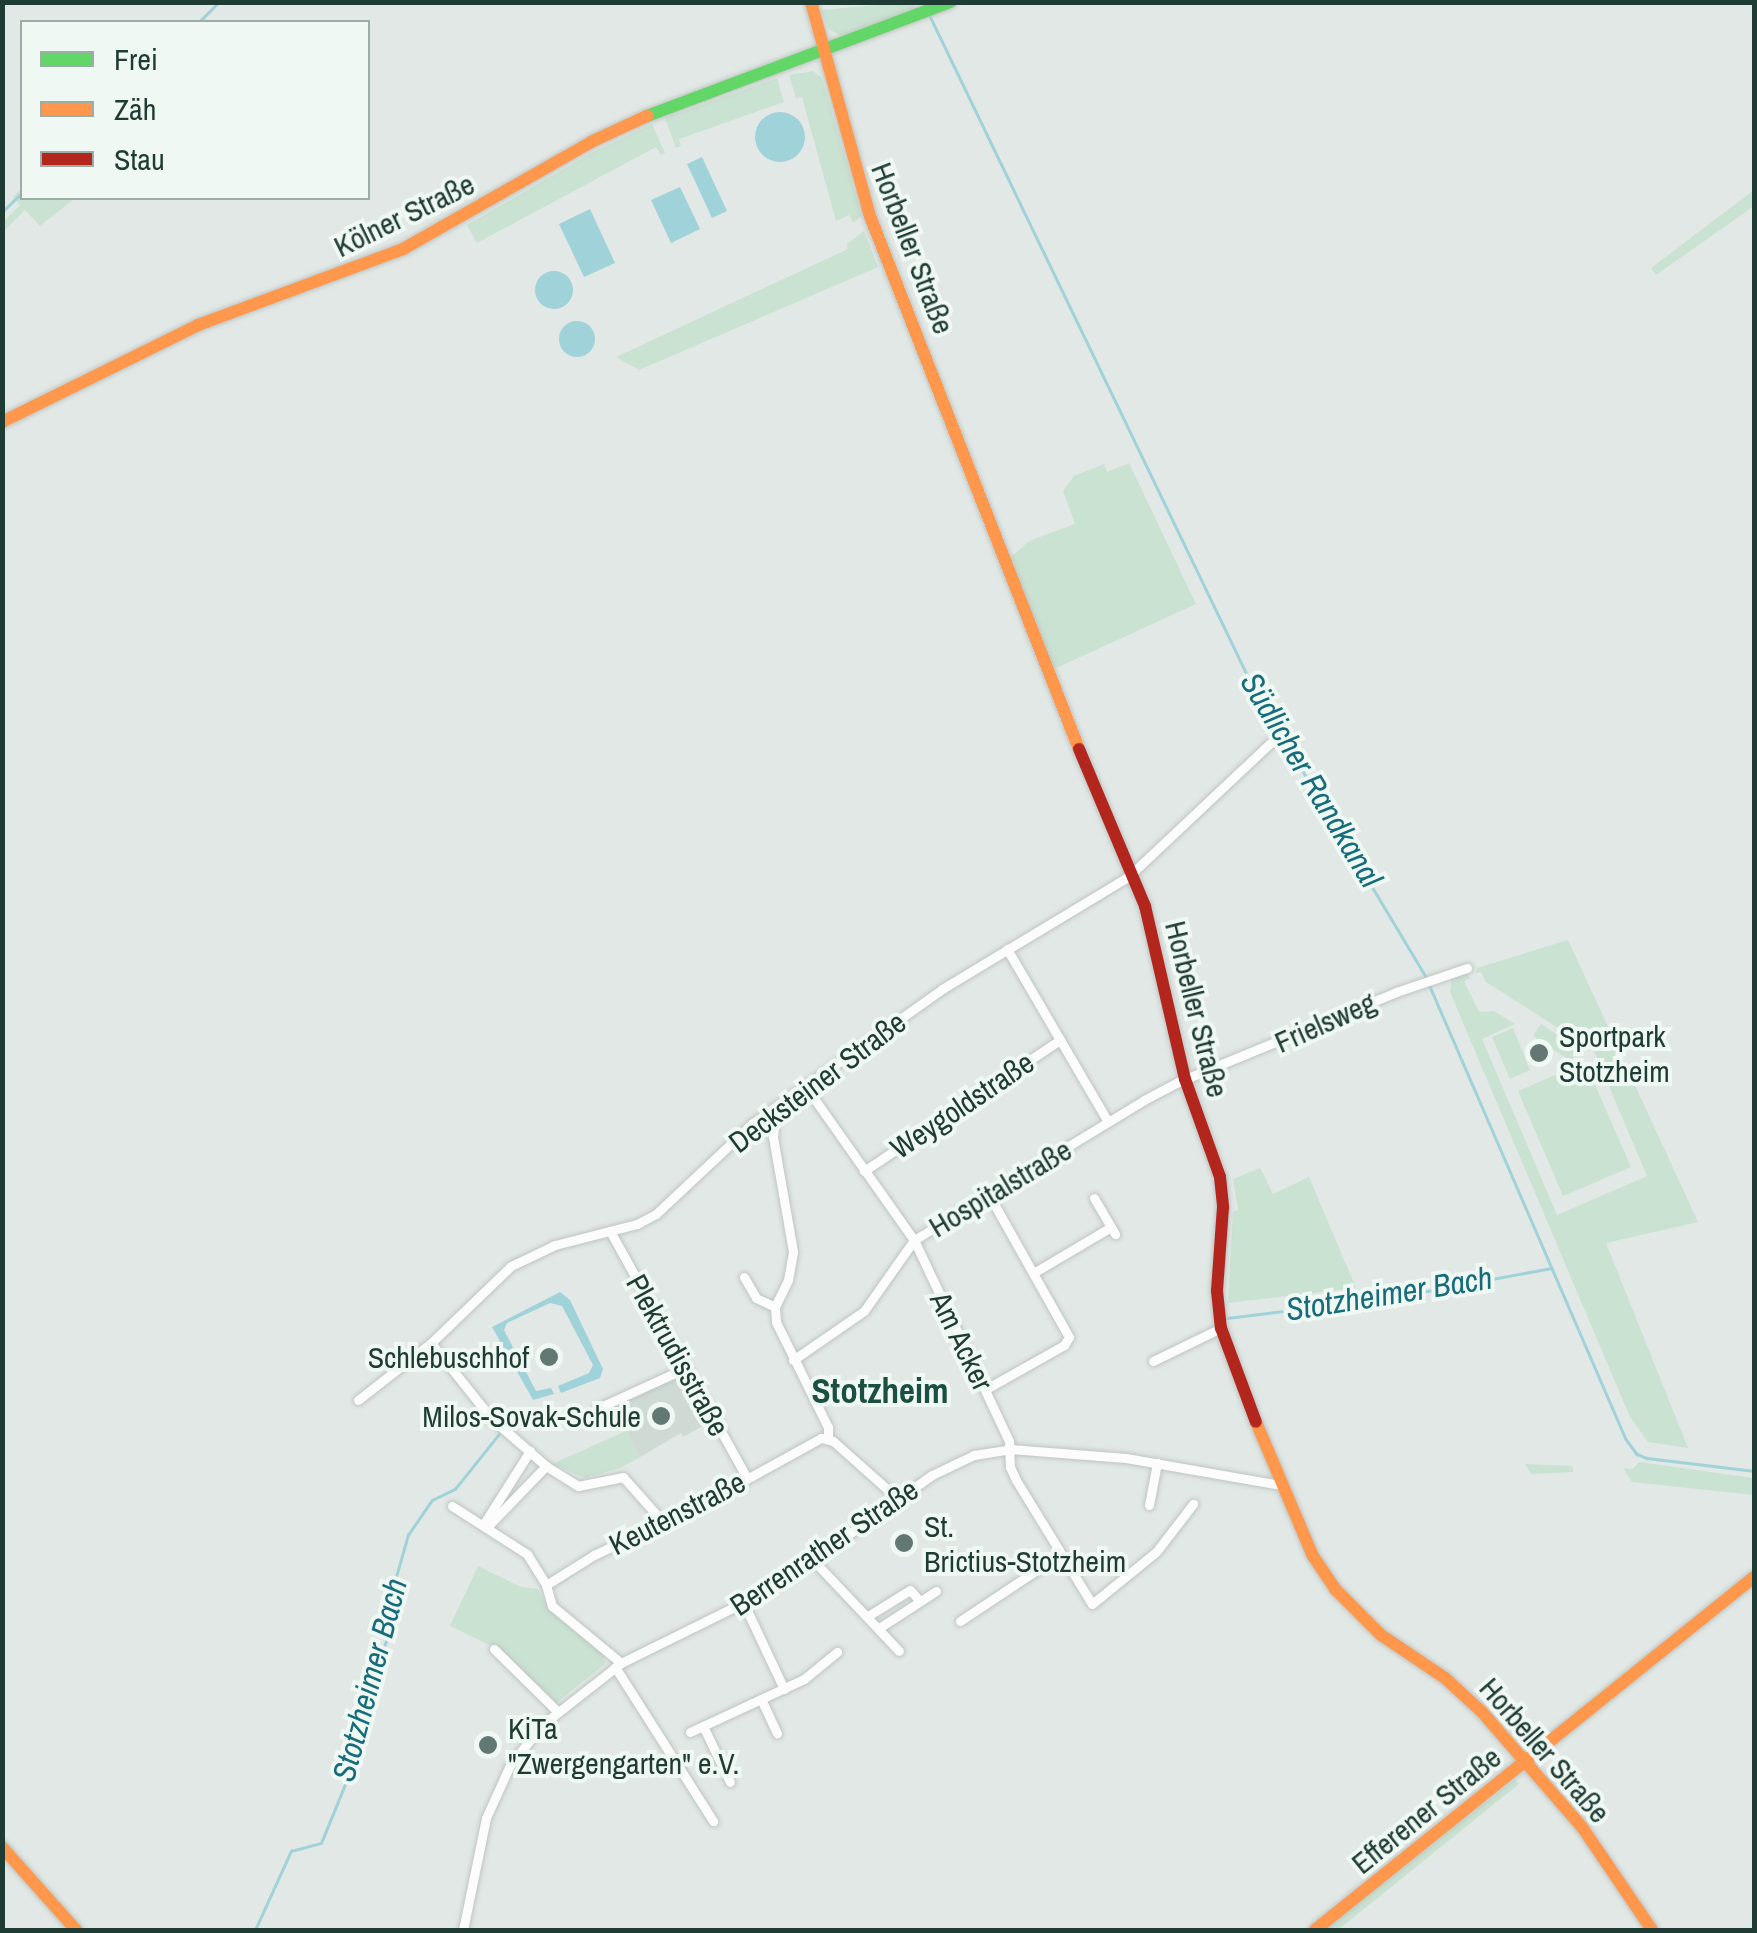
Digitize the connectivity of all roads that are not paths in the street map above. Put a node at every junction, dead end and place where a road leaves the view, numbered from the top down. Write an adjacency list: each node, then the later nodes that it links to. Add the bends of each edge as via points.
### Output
1 (950, 2): 3 (main road, Kölner Straße)
2 (812, 7): 3 (main road, Horbeller Straße)
3 (826, 51): 4 (main road, Kölner Straße, via 639,119 403,249 171,337); 6 (main road, Horbeller Straße, via 870,216 1036,648)
4 (2, 422)
5 (1270, 743): 6 (street, Decksteiner Straße)
6 (1134, 873): 7 (street, Decksteiner Straße); 10 (main road, Horbeller Straße)
7 (1008, 949): 9 (street); 11 (street, Decksteiner Straße)
8 (1466, 968): 10 (street, Frielsweg)
9 (1060, 1040): 13 (street); 16 (street, Weygoldstraße)
10 (1185, 1079): 13 (street, Hospitalstraße); 24 (main road, Horbeller Straße, via 1220,1177)
11 (806, 1087): 12 (street, Decksteiner Straße); 16 (street, Am Acker)
12 (776, 1108): 14 (street, Decksteiner Straße); 15 (street)
13 (1108, 1122): 17 (street, Hospitalstraße)
14 (753, 1123): 15 (street); 19 (street, Decksteiner Straße, via 664,1208)
15 (774, 1137): 23 (street, via 793,1252)
16 (864, 1171): 20 (street, Am Acker)
17 (989, 1195): 20 (street, Hospitalstraße); 21 (street)
18 (1094, 1198): 21 (street, via 1113,1230)
19 (610, 1231): 25 (street, Decksteiner Straße, via 555,1245 511,1266); 28 (street, Plektrudisstraße)
20 (914, 1240): 26 (street, Hospitalstraße, via 864,1311); 29 (street, Am Acker)
21 (1035, 1272): 29 (street, via 1068,1331 1067,1342)
22 (744, 1277): 23 (street, via 756,1298)
23 (775, 1308): 26 (street, via 779,1335)
24 (1221, 1328): 27 (street); 38 (main road, Horbeller Straße)
25 (431, 1342): 30 (street, Decksteiner Straße); 34 (street, via 491,1418)
26 (793, 1360): 32 (street)
27 (1153, 1361)
28 (686, 1368): 31 (street); 37 (street, Plektrudisstraße)
29 (986, 1389): 33 (street, Am Acker)
30 (358, 1400)
31 (596, 1409)
32 (828, 1439): 37 (street, Keutenstraße); 39 (street)
33 (1010, 1449): 35 (street, Berrenrather Straße); 39 (street, Berrenrather Straße, via 952,1464); 45 (street, Am Acker, via 1016,1480)
34 (530, 1451): 36 (street); 44 (street)
35 (1157, 1463): 38 (street, Berrenrather Straße); 41 (street)
36 (546, 1466): 43 (street, via 584,1487 623,1477); 44 (street)
37 (747, 1478): 43 (street, Keutenstraße)
38 (1280, 1485): 65 (main road, Horbeller Straße, via 1313,1556 1348,1604 1472,1701)
39 (897, 1498): 46 (street, Berrenrather Straße)
40 (1193, 1504): 45 (street, Am Acker, via 1156,1552 1092,1604)
41 (1149, 1505)
42 (452, 1506): 44 (street)
43 (664, 1523): 48 (street, Keutenstraße)
44 (485, 1526): 48 (street, via 528,1554)
45 (1060, 1554): 53 (street)
46 (812, 1560): 51 (street, Berrenrather Straße); 52 (street)
47 (1754, 1577): 65 (main road, Efferener Straße)
48 (546, 1585): 58 (street, via 552,1606)
49 (936, 1591): 50 (street)
50 (920, 1600): 52 (street, via 910,1590); 54 (street)
51 (744, 1604): 58 (street, Berrenrather Straße); 59 (street)
52 (868, 1616): 54 (street)
53 (960, 1621)
54 (879, 1628): 56 (street)
55 (494, 1649): 61 (street)
56 (899, 1650)
57 (837, 1652): 59 (street)
58 (618, 1665): 61 (street, Berrenrather Straße); 67 (street)
59 (784, 1689): 60 (street)
60 (761, 1700): 62 (street); 64 (street)
61 (557, 1711): 70 (street, Berrenrather Straße, via 502,1780 480,1838)
62 (703, 1726): 63 (street); 66 (street)
63 (690, 1732)
64 (776, 1734)
65 (1526, 1761): 71 (main road, Efferener Straße); 72 (main road, Horbeller Straße, via 1610,1864)
66 (730, 1782)
67 (712, 1821)
68 (2, 1847): 69 (main road)
69 (76, 1930)
70 (463, 1930)
71 (1316, 1930)
72 (1652, 1930)

